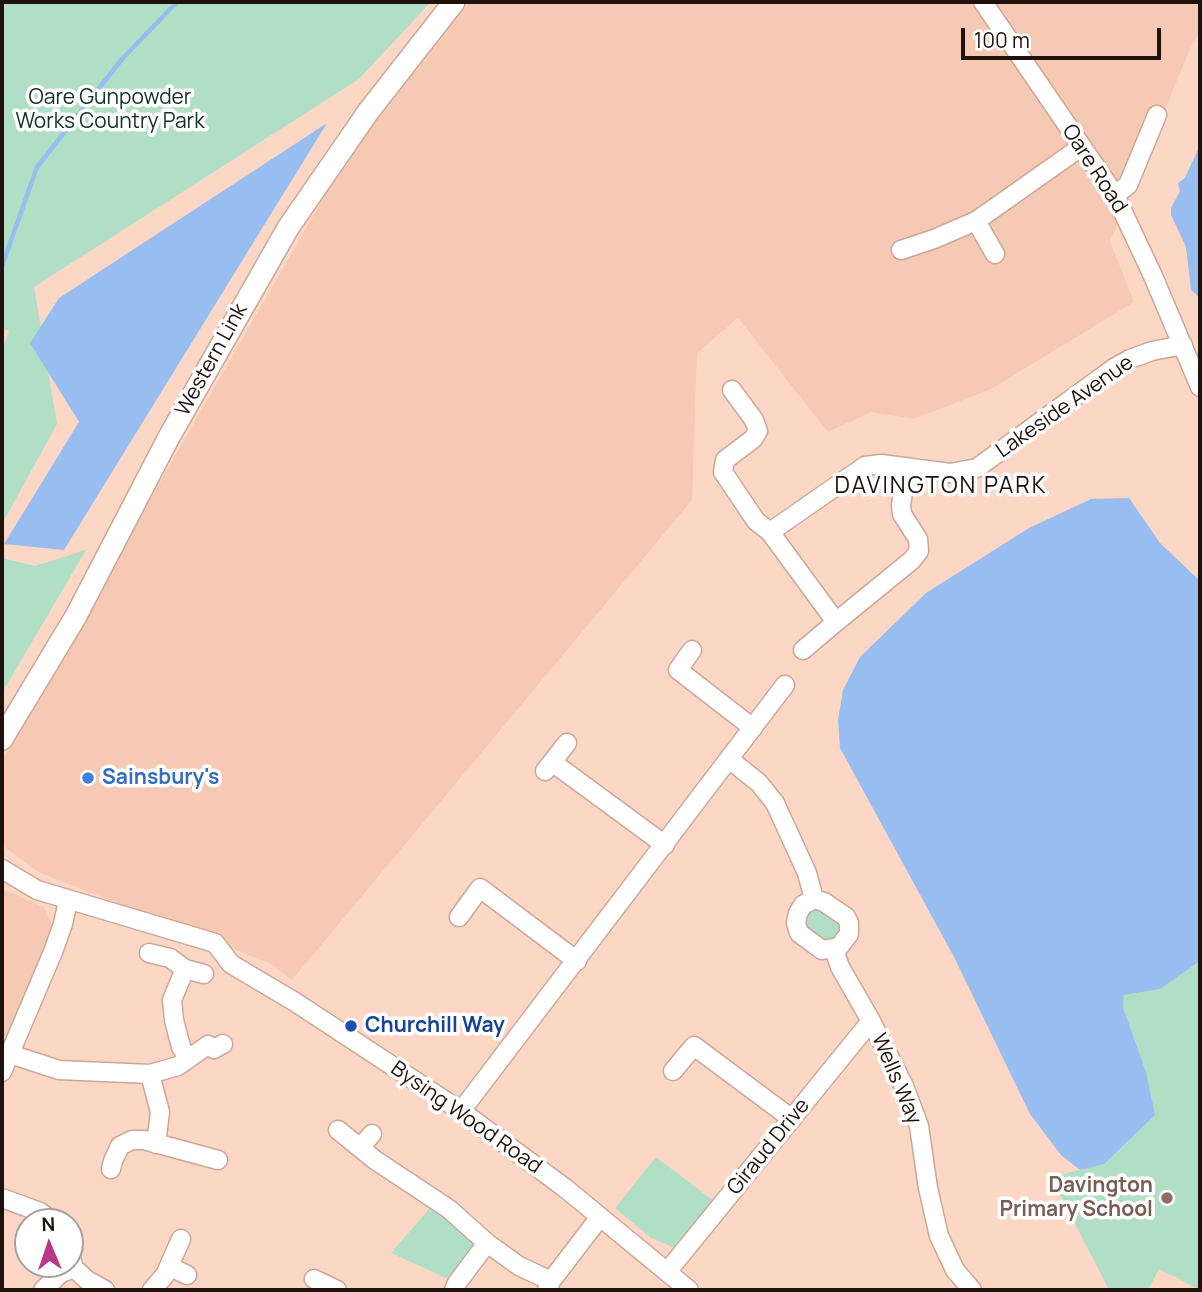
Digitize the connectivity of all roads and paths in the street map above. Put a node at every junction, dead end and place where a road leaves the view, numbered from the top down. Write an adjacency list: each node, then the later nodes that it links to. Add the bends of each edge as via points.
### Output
1 (453, 2): 19 (main road, Western Link, via 368,112 288,228 156,461 76,616)
2 (983, 2): 4 (street, Oare Road)
3 (1157, 115): 5 (street, via 1128,185)
4 (1082, 147): 5 (street, Oare Road); 6 (street)
5 (1115, 195): 9 (street, Oare Road)
6 (976, 221): 7 (street); 8 (street)
7 (901, 250)
8 (995, 254)
9 (1183, 345): 10 (street, Oare Road); 12 (street, Lakeside Avenue, via 1141,355 1114,368 977,468 950,473)
10 (1200, 387)
11 (732, 390): 13 (street, via 758,431 725,460 723,472 756,521)
12 (907, 468): 13 (street, Lakeside Avenue, via 865,466); 14 (street, via 902,514 918,539 919,551)
13 (770, 532): 14 (street)
14 (836, 622): 15 (street)
15 (803, 649)
16 (692, 650): 18 (street, via 678,670)
17 (785, 685): 18 (street)
18 (752, 728): 21 (street)
19 (2, 739)
20 (567, 743): 22 (street, via 548,767)
21 (729, 759): 22 (street); 24 (street, via 775,803)
22 (665, 845): 29 (street)
23 (2, 869): 25 (street, Bysing Wood Road, via 37,890)
24 (814, 899): 27 (street, via 840,912 849,923 847,939); 27 (street, via 798,913 799,933 817,948)
25 (68, 901): 34 (street, via 53,952); 39 (street, Bysing Wood Road, via 215,943 231,964)
26 (459, 917): 29 (street, via 480,888)
27 (834, 949): 32 (street, Wells Way)
28 (149, 953): 30 (street, via 170,958)
29 (577, 961): 39 (street)
30 (184, 969): 31 (street); 35 (street, via 172,1000 181,1047)
31 (204, 974)
32 (871, 1021): 40 (street, Giraud Drive); 63 (street, Wells Way, via 919,1126 939,1236 955,1270)
33 (223, 1044): 35 (street, via 214,1049 208,1045)
34 (10, 1054): 37 (street); 38 (street, via 59,1070)
35 (188, 1058): 38 (street)
36 (673, 1071): 40 (street, via 694,1046)
37 (2, 1072)
38 (150, 1074): 43 (street, via 160,1112)
39 (461, 1111): 49 (street, Bysing Wood Road)
40 (792, 1119): 53 (street, Giraud Drive)
41 (338, 1130): 44 (street)
42 (372, 1133): 44 (street)
43 (156, 1144): 45 (street); 46 (street, via 132,1140 120,1146)
44 (360, 1148): 51 (street, via 437,1200)
45 (218, 1160)
46 (111, 1169)
47 (2, 1198): 48 (street)
48 (29, 1208)
49 (600, 1217): 53 (street, Bysing Wood Road); 57 (street)
50 (181, 1239): 52 (street)
51 (487, 1243): 57 (street); 61 (street)
52 (169, 1266): 54 (street); 60 (street)
53 (667, 1272): 62 (street, Bysing Wood Road)
54 (187, 1275)
55 (84, 1276): 59 (street)
56 (314, 1279): 58 (street)
57 (549, 1286)
58 (333, 1289)
59 (105, 1290)
60 (152, 1290)
61 (454, 1290)
62 (689, 1290)
63 (972, 1290)

